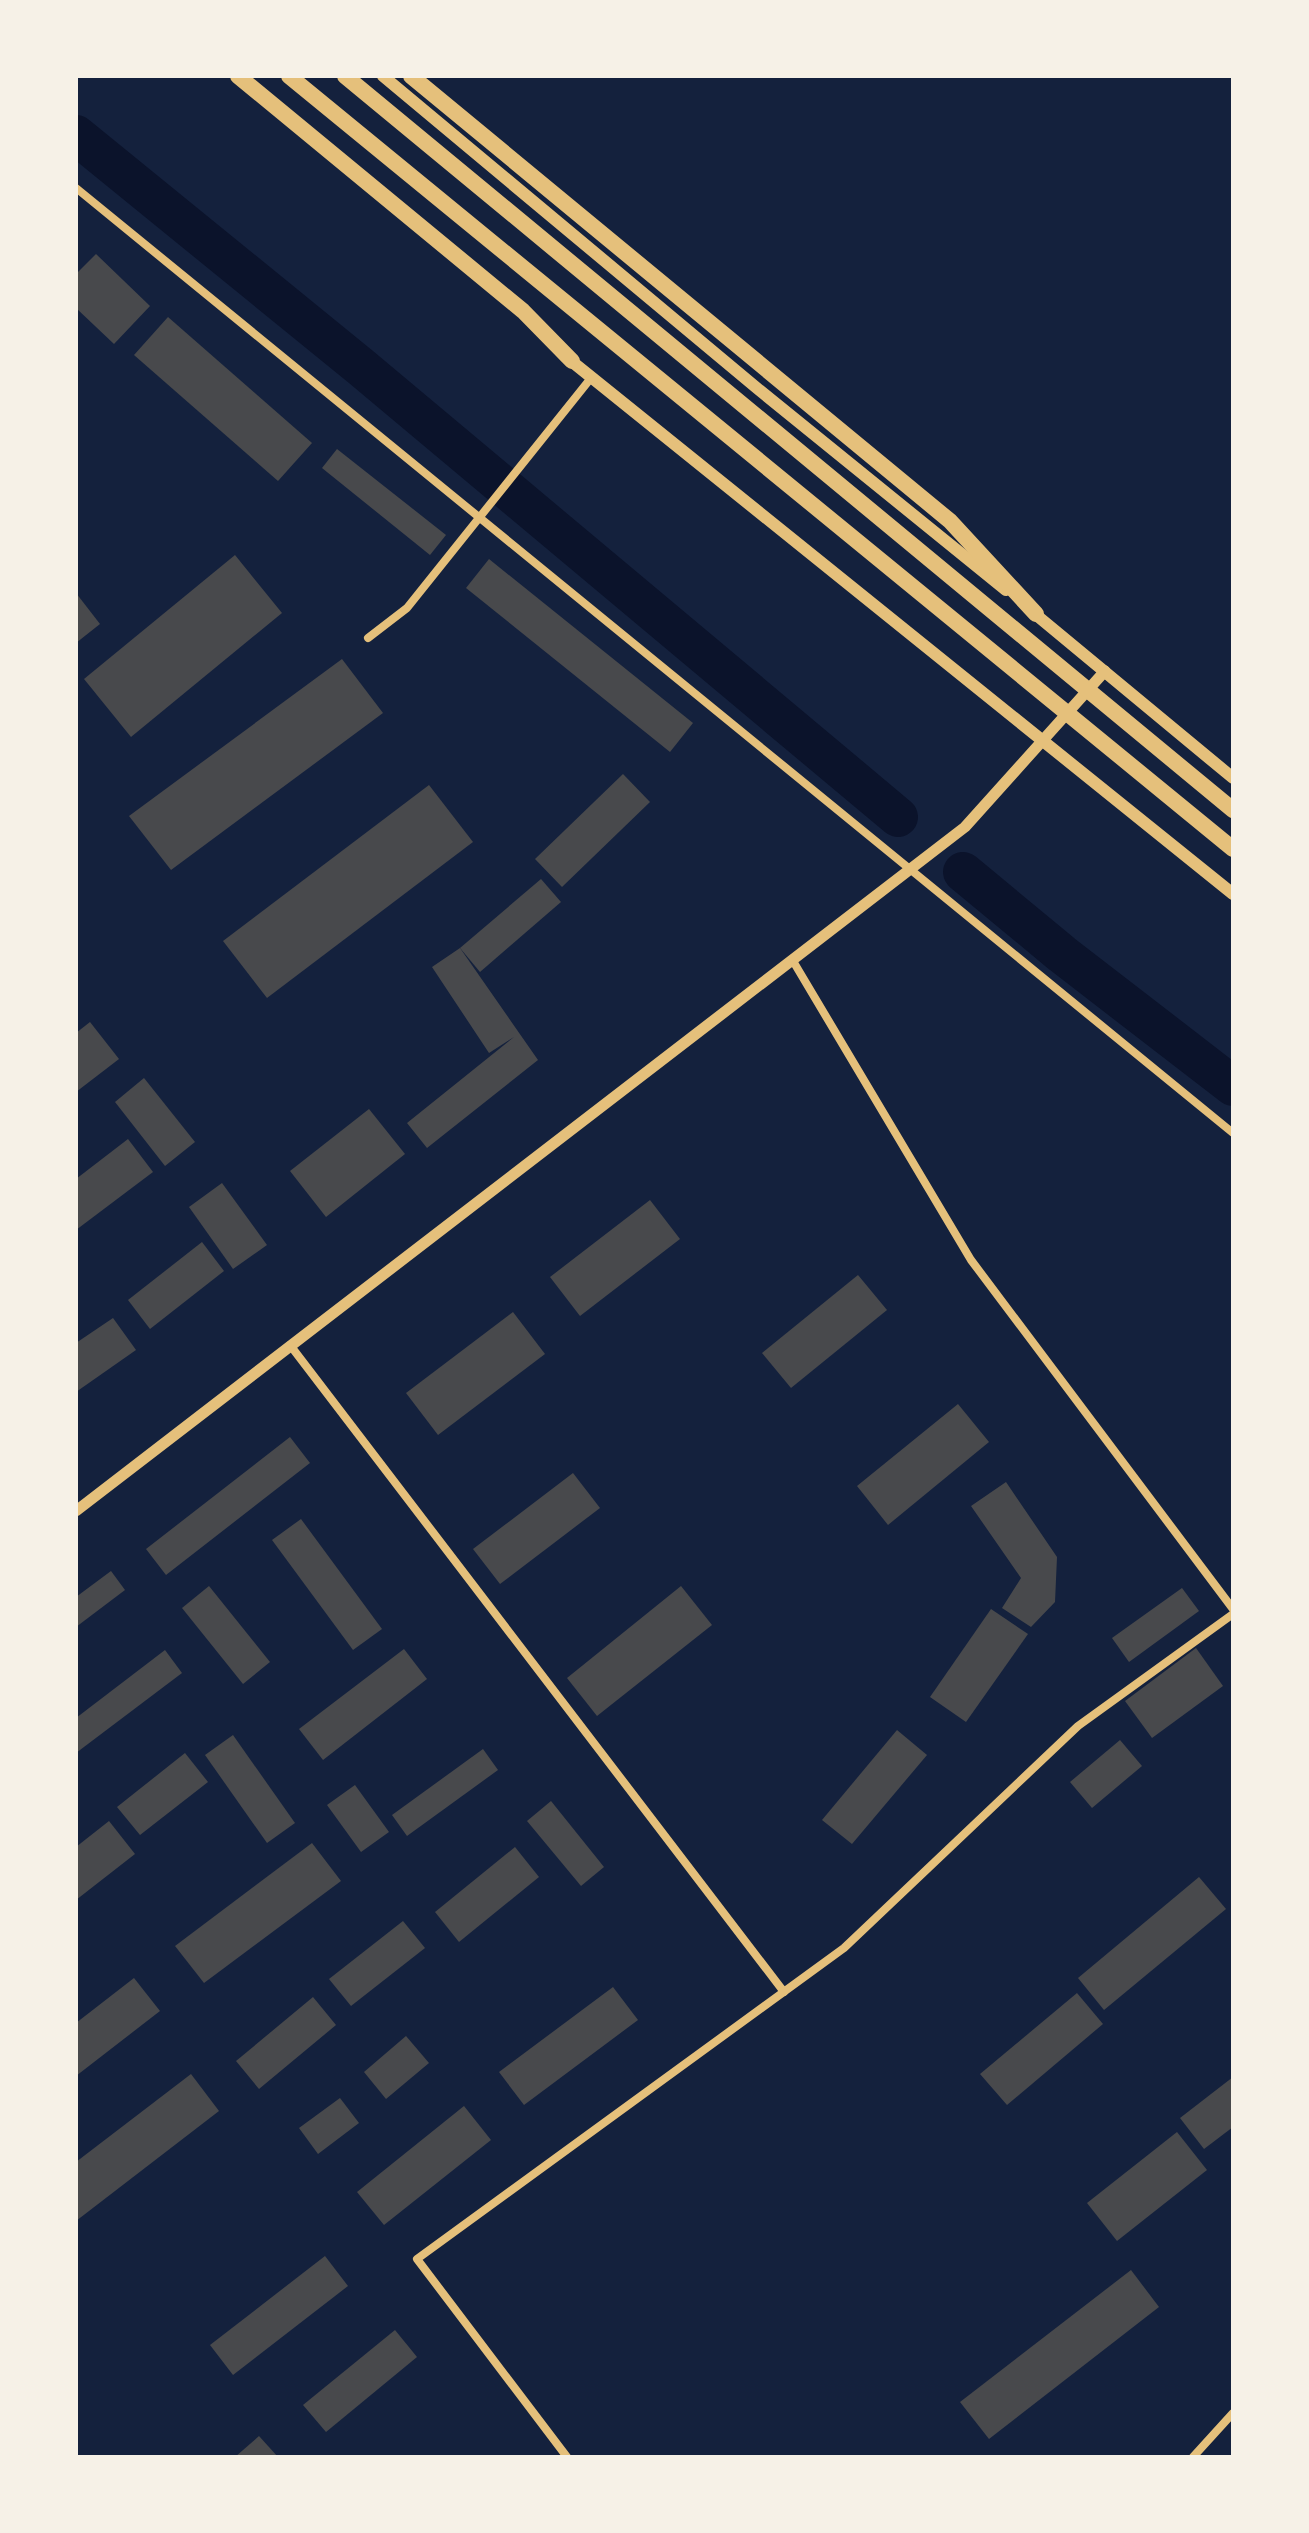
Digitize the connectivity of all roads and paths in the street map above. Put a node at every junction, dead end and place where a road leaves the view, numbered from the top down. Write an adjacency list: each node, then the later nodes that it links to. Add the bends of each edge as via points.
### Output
1 (226, 76): 8 (main road)
2 (238, 76): 8 (highway, via 523,311)
3 (289, 76): 17 (highway)
4 (345, 76): 16 (highway)
5 (383, 76): 11 (main road)
6 (411, 76): 11 (highway, via 950,521)
7 (76, 188): 10 (street)
8 (572, 361): 9 (main road)
9 (591, 378): 10 (street); 14 (main road)
10 (478, 518): 12 (street, via 407,608); 18 (street)
11 (1036, 614): 13 (main road)
12 (368, 638)
13 (1105, 671): 14 (street); 15 (main road)
14 (1044, 743): 18 (street, via 965,827); 19 (main road)
15 (1233, 778)
16 (1233, 810)
17 (1233, 849)
18 (911, 870): 20 (street); 21 (street)
19 (1233, 894)
20 (793, 961): 22 (street); 24 (street, via 971,1260)
21 (1233, 1133)
22 (290, 1345): 23 (street); 25 (street)
23 (76, 1511)
24 (1233, 1611): 25 (street, via 1078,1726 844,1948)
25 (784, 1992): 27 (street, via 417,2259)
26 (1233, 2413): 28 (street)
27 (567, 2457)
28 (1193, 2457)

